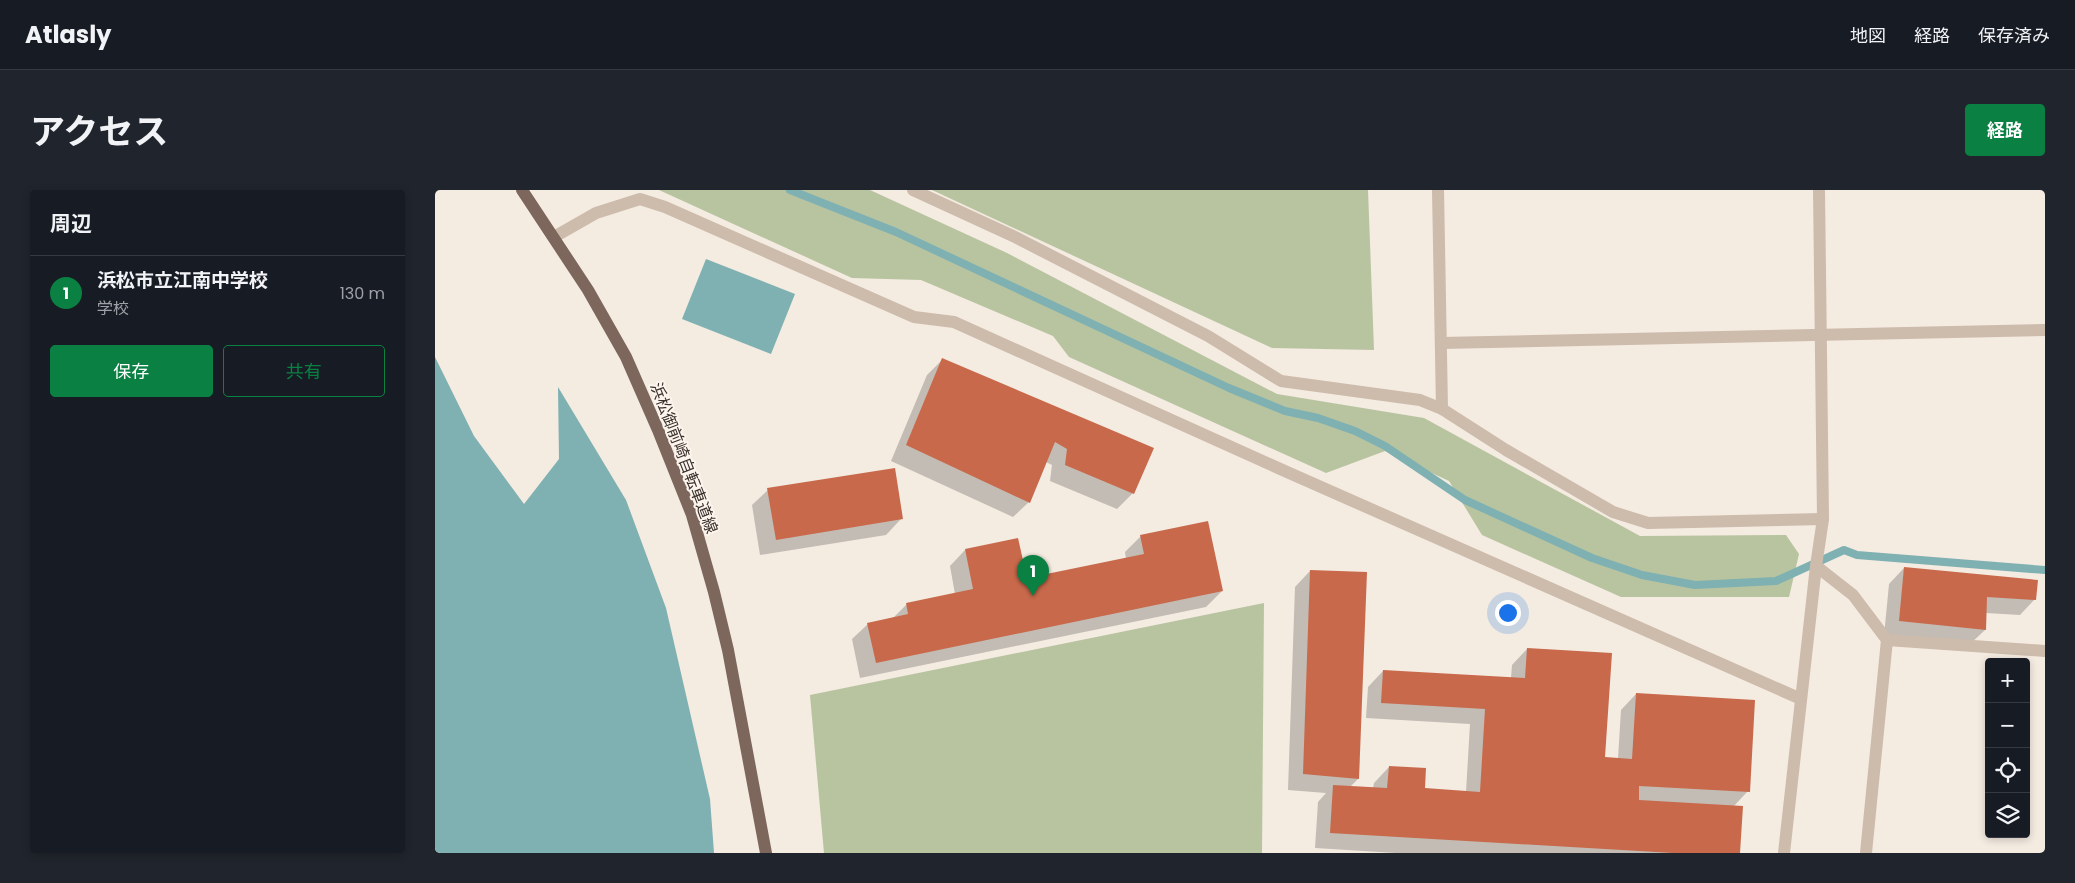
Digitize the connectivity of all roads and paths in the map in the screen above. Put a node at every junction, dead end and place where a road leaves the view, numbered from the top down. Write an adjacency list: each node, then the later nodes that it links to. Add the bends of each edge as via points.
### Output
1 (522, 190): 5 (main road, 浜松御前崎自転車道線)
2 (913, 190): 9 (street, via 1013,236 1208,336 1281,381 1420,400)
3 (1438, 190): 8 (street)
4 (1819, 190): 7 (street)
5 (554, 237): 14 (street, via 596,213 640,199 665,208 914,318 954,322); 15 (main road, 浜松御前崎自転車道線, via 626,357 692,515 727,650)
6 (2045, 330): 7 (street)
7 (1822, 335): 8 (street); 10 (street)
8 (1441, 343): 9 (street)
9 (1442, 410): 10 (street, via 1613,512 1648,523)
10 (1823, 519): 11 (street)
11 (1816, 566): 12 (street, via 1853,594); 14 (street)
12 (1887, 640): 13 (street); 17 (street)
13 (2045, 651)
14 (1801, 699): 16 (street)
15 (766, 853)
16 (1784, 853)
17 (1866, 853)

